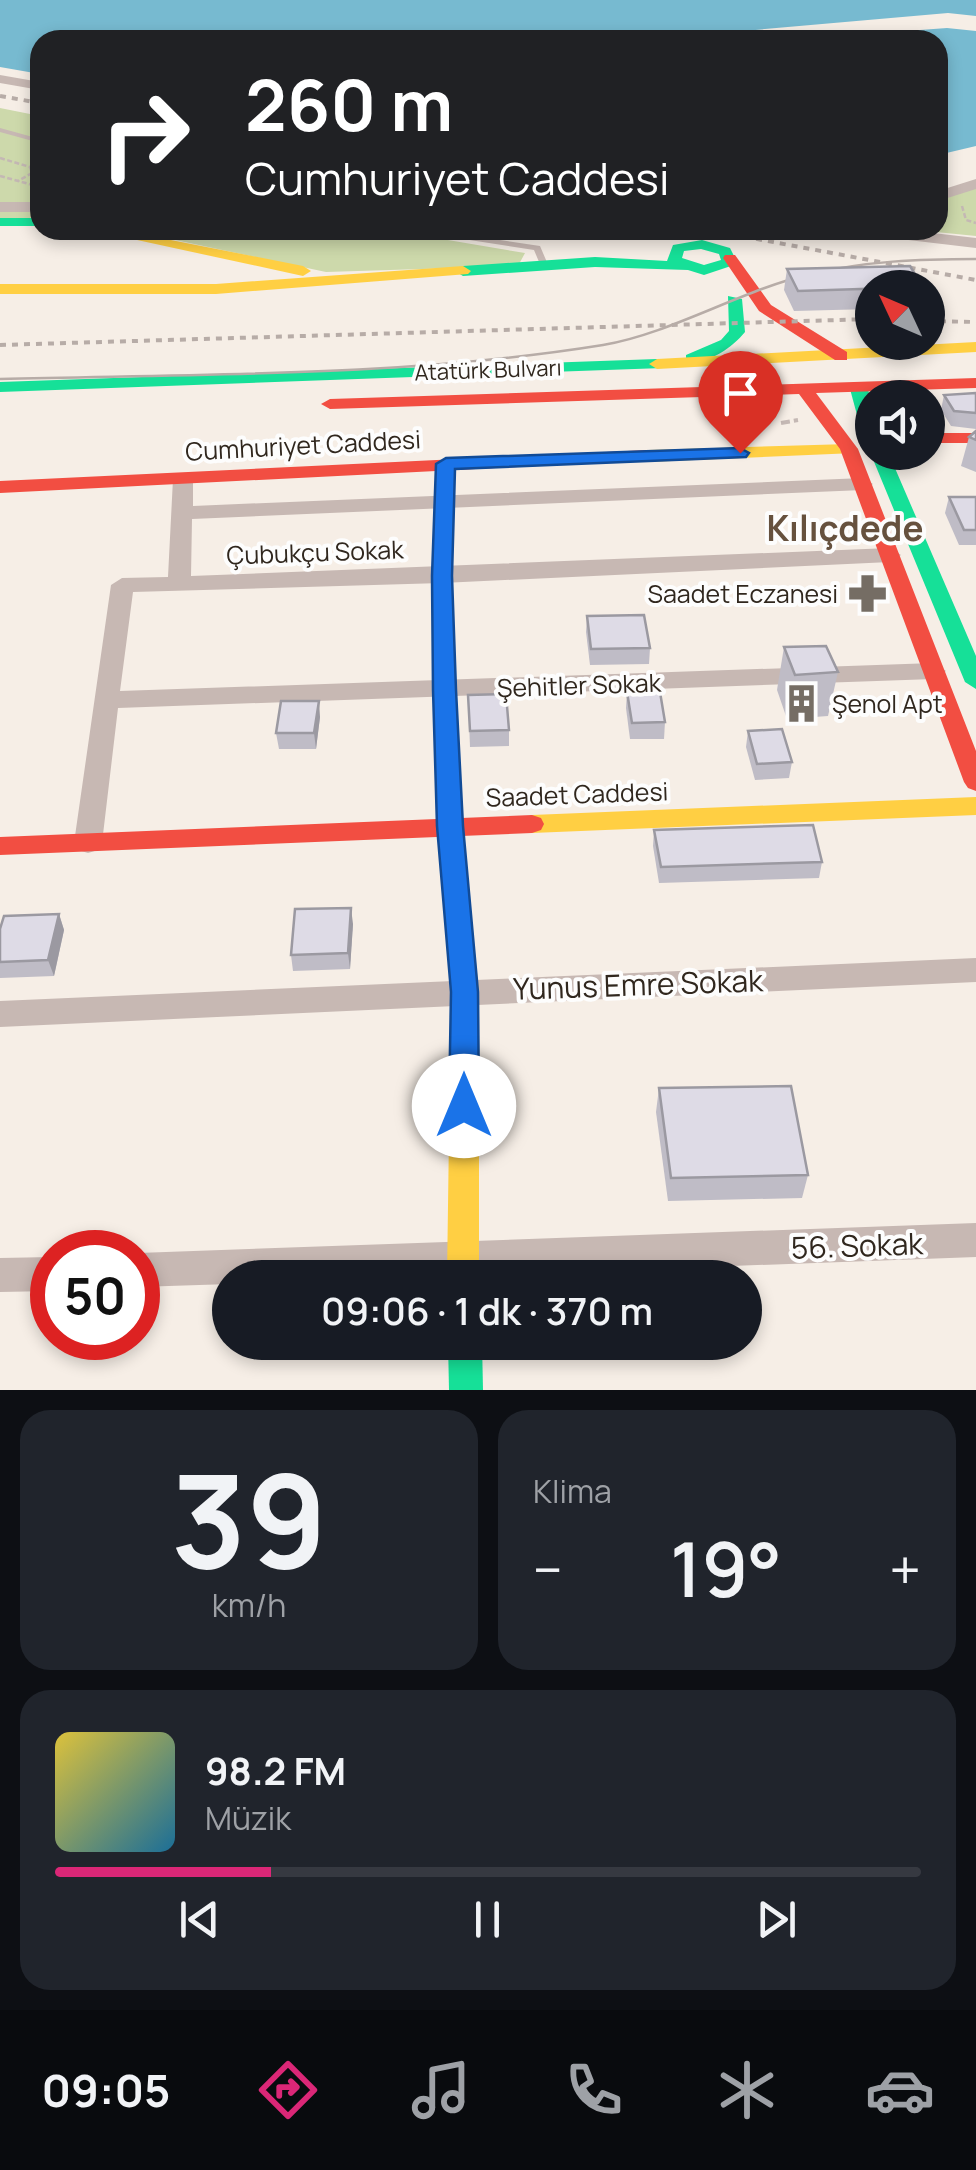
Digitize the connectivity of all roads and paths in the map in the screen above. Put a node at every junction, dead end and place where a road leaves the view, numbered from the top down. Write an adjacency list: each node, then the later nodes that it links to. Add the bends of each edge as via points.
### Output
1 (0, 83): 2 (street)
2 (30, 88)
3 (0, 130): 4 (lane)
4 (30, 138)
5 (0, 158): 6 (path)
6 (30, 167)
7 (30, 175): 9 (path)
8 (0, 176): 9 (path)
9 (18, 181): 10 (path)
10 (30, 184)
11 (976, 184): 13 (street)
12 (958, 192): 18 (path, via 966,220)
13 (948, 193)
14 (30, 206): 15 (street)
15 (0, 207)
16 (0, 222): 17 (main road)
17 (30, 222)
18 (976, 223)
19 (150, 240): 27 (main road)
20 (485, 240): 25 (lane, via 538,248)
21 (948, 240): 22 (street)
22 (976, 243)
23 (714, 244): 24 (main road, via 720,268); 32 (main road, via 768,314)
24 (682, 250): 25 (main road); 30 (main road)
25 (546, 267): 27 (main road)
26 (0, 278): 28 (main road)
27 (360, 280): 28 (main road)
28 (283, 284): 29 (main road)
29 (0, 289)
30 (734, 299): 33 (main road); 34 (main road, via 736,332)
31 (976, 347): 32 (main road, Atatürk Bulvarı)
32 (841, 356): 33 (main road, Atatürk Bulvarı); 35 (main road)
33 (789, 359): 34 (main road, Atatürk Bulvarı); 40 (main road)
34 (685, 362): 38 (main road, Atatürk Bulvarı)
35 (855, 382)
36 (976, 383): 37 (main road, Atatürk Bulvarı)
37 (945, 384)
38 (0, 387)
39 (855, 388): 40 (main road, Atatürk Bulvarı)
40 (805, 390): 41 (main road, Atatürk Bulvarı); 44 (main road)
41 (311, 404)
42 (945, 438): 43 (main road)
43 (976, 438)
44 (850, 449): 45 (main road, Cumhuriyet Caddesi); 48 (main road)
45 (446, 464): 47 (main road, Cumhuriyet Caddesi); 50 (main road)
46 (887, 470): 56 (main road)
47 (184, 479): 49 (main road, Cumhuriyet Caddesi); 51 (street)
48 (863, 484): 50 (street); 52 (main road)
49 (0, 487)
50 (446, 503): 51 (street); 53 (main road)
51 (184, 513): 54 (street)
52 (890, 555): 53 (street, Çubukçu Sokak); 55 (main road)
53 (442, 576): 54 (street, Çubukçu Sokak); 57 (main road)
54 (179, 583): 58 (street, Çubukçu Sokak, via 122,585)
55 (934, 671): 57 (street, Şehitler Sokak); 59 (main road)
56 (976, 682)
57 (445, 690): 58 (street, Şehitler Sokak); 62 (main road)
58 (104, 700): 63 (street, Çubukçu Sokak)
59 (963, 756): 60 (main road)
60 (976, 782)
61 (976, 806): 62 (main road, Saadet Caddesi)
62 (450, 826): 63 (main road, Saadet Caddesi); 66 (main road)
63 (88, 843): 64 (main road, Saadet Caddesi)
64 (0, 846)
65 (976, 970): 66 (street, Yunus Emre Sokak)
66 (464, 992): 67 (street, Yunus Emre Sokak); 69 (main road)
67 (0, 1014)
68 (976, 1240): 70 (street, 56. Sokak)
69 (463, 1260)
70 (610, 1260)
71 (160, 1270): 72 (street, 56. Sokak)
72 (212, 1270)
73 (30, 1275): 74 (street)
74 (0, 1276)
75 (465, 1360): 76 (main road)
76 (466, 1390)

